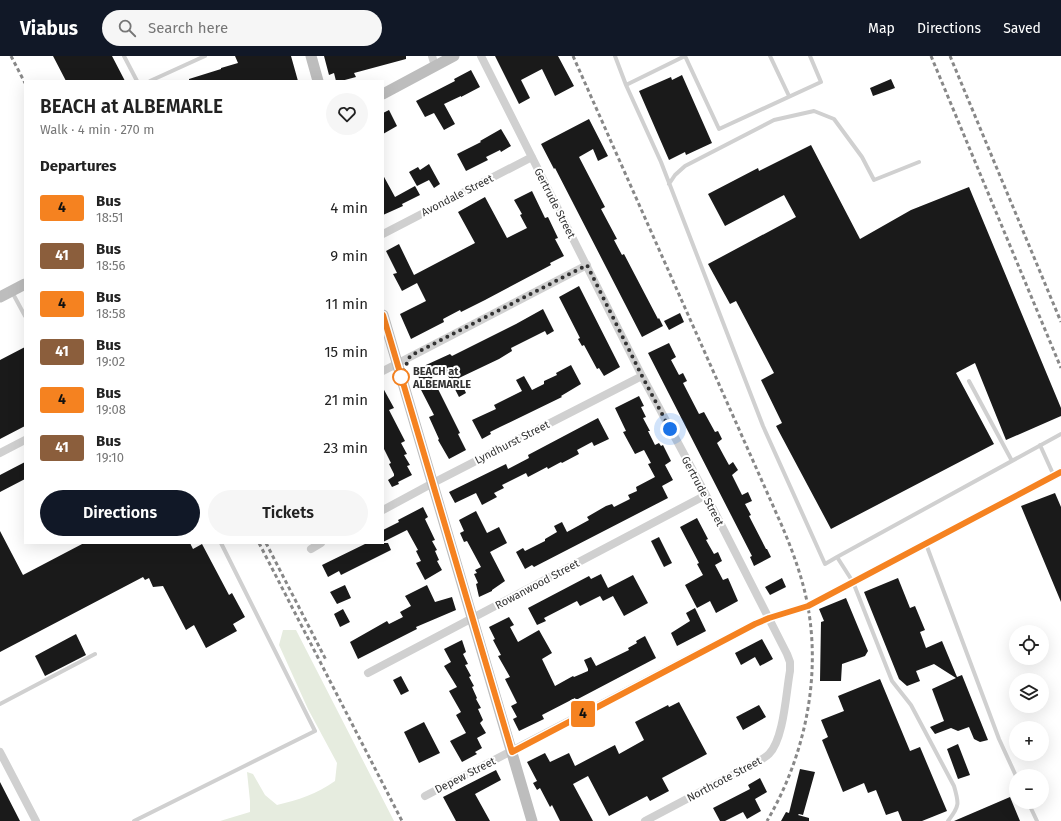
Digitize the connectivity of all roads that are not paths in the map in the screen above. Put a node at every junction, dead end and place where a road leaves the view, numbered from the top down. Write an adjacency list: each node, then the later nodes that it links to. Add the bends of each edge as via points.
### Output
1 (124, 56): 11 (lane)
2 (205, 56): 12 (lane)
3 (311, 56): 13 (street)
4 (454, 56): 10 (street)
5 (481, 56): 17 (street, Gertrude Street)
6 (615, 56): 14 (lane)
7 (685, 56): 14 (lane); 16 (lane, via 719,129)
8 (770, 56): 16 (lane)
9 (810, 56): 16 (lane, via 821,82)
10 (433, 61): 15 (street)
11 (136, 80)
12 (152, 80)
13 (318, 80)
14 (626, 85): 19 (lane)
15 (384, 93)
16 (789, 96)
17 (532, 157): 20 (street, Avondale Street); 21 (street, Gertrude Street)
18 (919, 162): 19 (lane, via 874,180 862,156 834,119 814,111 774,120 685,166)
19 (670, 184): 44 (lane, via 763,426 825,564)
20 (384, 233)
21 (587, 265): 27 (street); 29 (street, Gertrude Street)
22 (24, 286): 23 (street)
23 (11, 291): 24 (street); 25 (lane)
24 (0, 297)
25 (24, 314)
26 (384, 318): 27 (street)
27 (397, 363): 28 (street); 37 (street)
28 (384, 370)
29 (642, 376): 37 (street, Lyndhurst Street); 38 (street, Gertrude Street)
30 (968, 381): 35 (lane)
31 (1061, 434): 33 (lane)
32 (24, 441): 34 (street)
33 (1040, 445): 35 (lane); 36 (lane)
34 (0, 453)
35 (1012, 461): 44 (lane)
36 (1058, 474): 42 (street, Depew Street)
37 (433, 483): 39 (street, Lyndhurst Street); 46 (street)
38 (706, 495): 46 (street, Rowanwood Street); 47 (street, Gertrude Street)
39 (384, 509)
40 (222, 544): 58 (lane, via 315,731)
41 (319, 544): 43 (street)
42 (926, 544): 45 (street, Depew Street); 54 (lane, via 999,739)
43 (311, 549)
44 (836, 557): 45 (lane)
45 (853, 582): 47 (street, Depew Street, via 808,606); 61 (lane, via 892,681 911,705 954,786 958,800 956,811)
46 (472, 617): 50 (street, Rowanwood Street); 53 (street)
47 (769, 618): 49 (street, Gertrude Street, via 787,654); 53 (street, Depew Street)
48 (95, 654): 51 (lane)
49 (790, 671): 60 (street, Northcote Street, via 780,731 769,754)
50 (368, 673)
51 (0, 704)
52 (0, 752): 57 (street)
53 (512, 752): 55 (street, Depew Street); 59 (street)
54 (1013, 769)
55 (425, 796)
56 (1031, 809): 62 (lane)
57 (36, 821)
58 (134, 821)
59 (532, 821)
60 (645, 821)
61 (948, 821)
62 (1037, 821)

